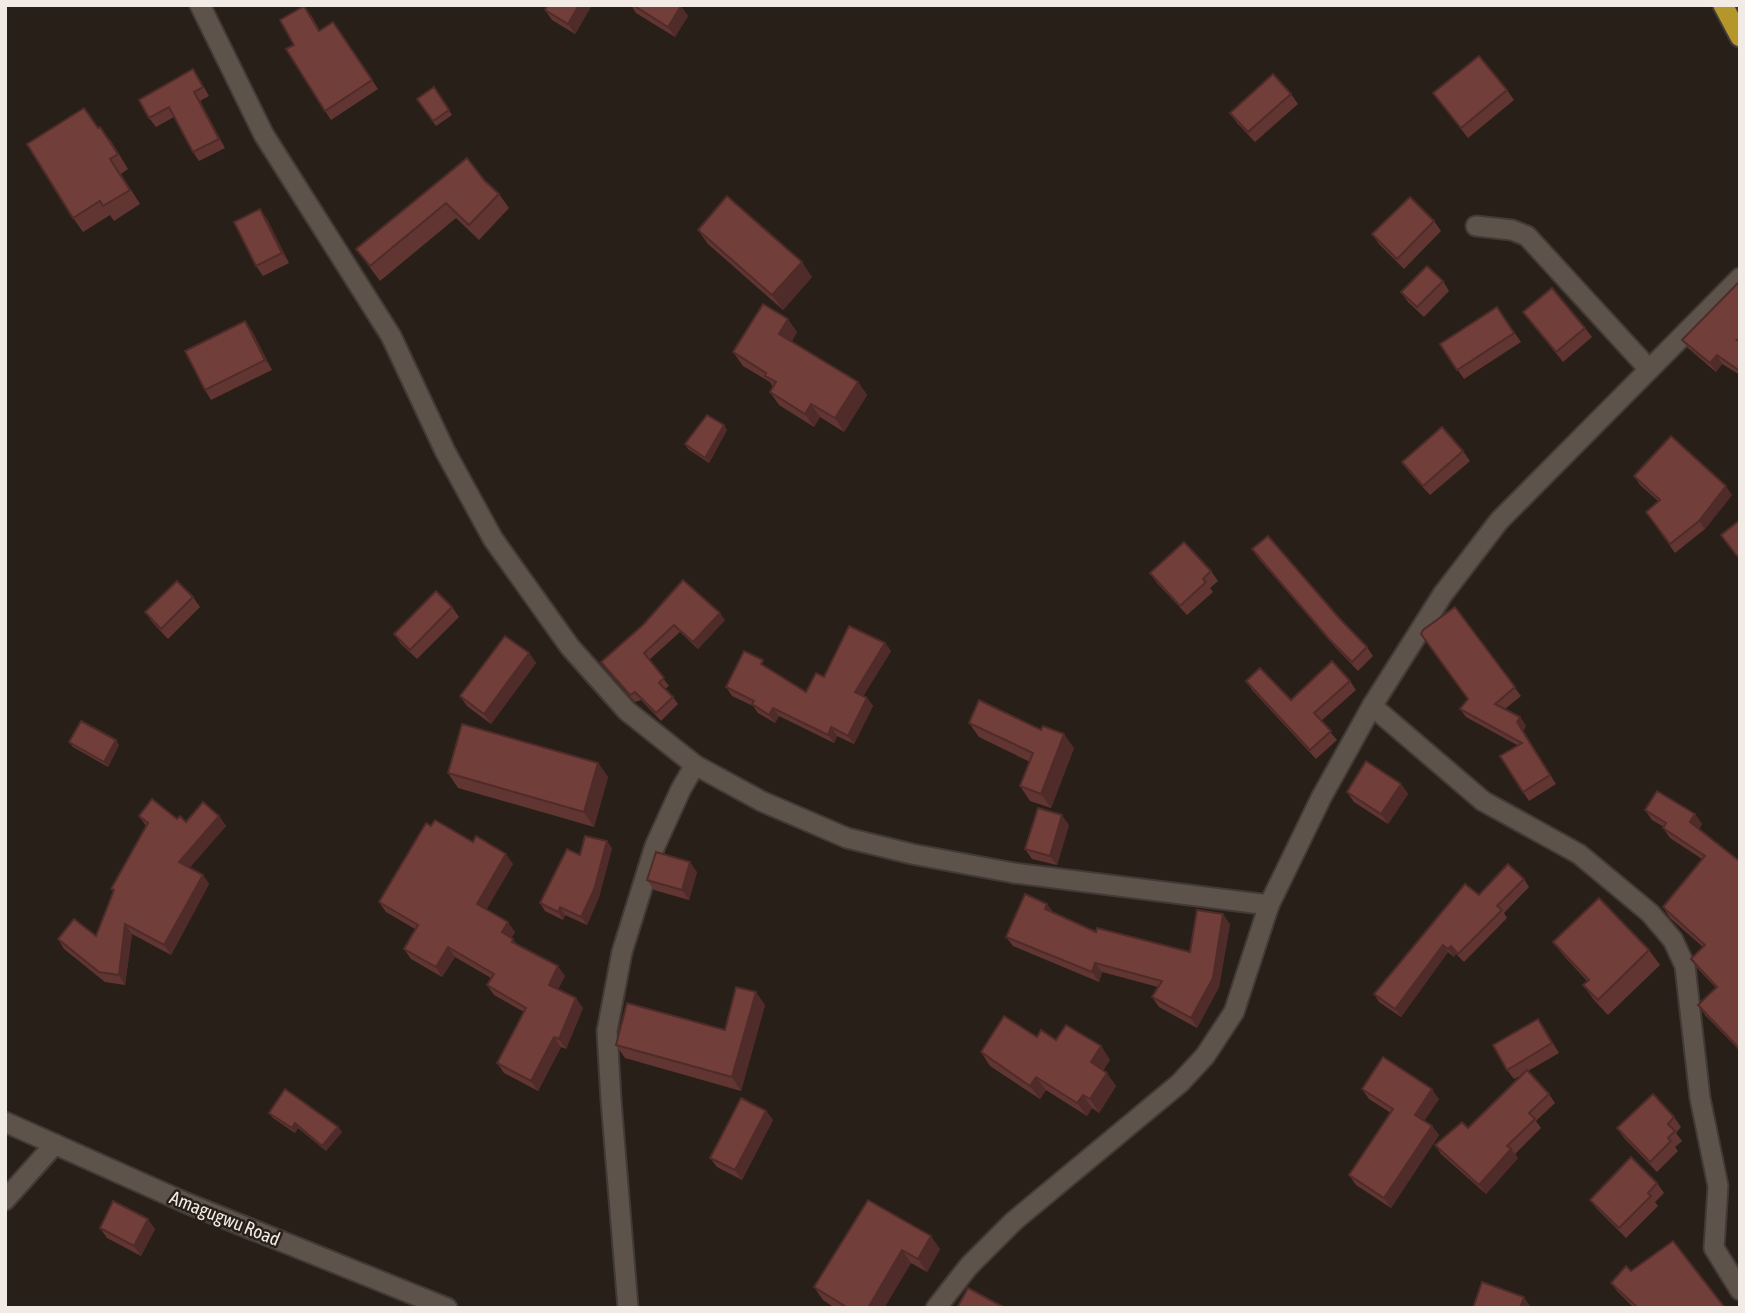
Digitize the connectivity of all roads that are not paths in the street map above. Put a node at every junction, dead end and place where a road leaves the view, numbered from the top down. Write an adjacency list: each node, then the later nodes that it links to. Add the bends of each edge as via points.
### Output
1 (200, 5): 8 (street, via 264,135 391,336 445,452 493,539 600,681 627,711)
2 (1723, 5): 3 (highway)
3 (1740, 37)
4 (1476, 226): 6 (street, via 1527,236)
5 (1740, 278): 6 (street)
6 (1648, 368): 7 (street, via 1499,521 1443,594)
7 (1372, 706): 9 (street); 13 (street, via 1483,801 1579,854 1650,913 1673,940 1685,966 1700,1098 1718,1185 1714,1248)
8 (695, 765): 9 (street, via 808,822 886,848 1014,873); 15 (street, via 655,846 622,952 607,1031)
9 (1269, 905): 16 (street, via 1234,1012 1205,1056 1180,1083 1014,1221)
10 (5, 1122): 11 (street, Amagugwu Road)
11 (55, 1144): 12 (street); 14 (street, Amagugwu Road, via 184,1202)
12 (5, 1200)
13 (1740, 1290)
14 (447, 1308)
15 (628, 1308)
16 (936, 1308)

